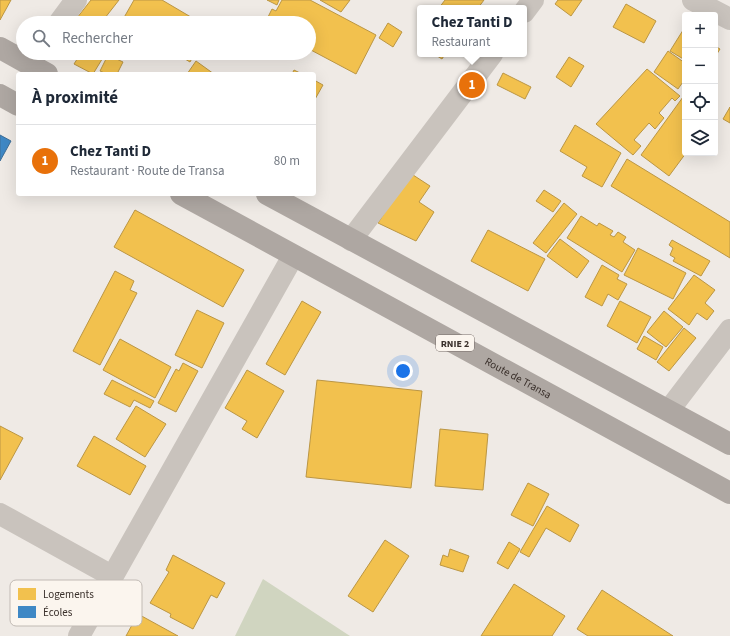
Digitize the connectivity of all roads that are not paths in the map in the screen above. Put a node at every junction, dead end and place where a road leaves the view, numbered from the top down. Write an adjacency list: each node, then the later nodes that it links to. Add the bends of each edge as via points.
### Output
1 (76, 0): 3 (street)
2 (693, 0): 4 (street)
3 (64, 16)
4 (730, 19)
5 (0, 48): 6 (main road)
6 (16, 53)
7 (490, 57): 14 (street)
8 (33, 60): 9 (main road)
9 (45, 72)
10 (0, 95): 11 (main road)
11 (16, 104)
12 (185, 196): 15 (main road, Route de Transa / RNIE 2)
13 (271, 196): 14 (main road)
14 (351, 240): 17 (main road)
15 (293, 256): 19 (main road, Route de Transa / RNIE 2); 22 (street)
16 (730, 330): 17 (street)
17 (669, 410): 18 (main road)
18 (730, 444)
19 (723, 489): 20 (main road)
20 (730, 503)
21 (0, 514): 22 (street)
22 (112, 576): 23 (street)
23 (110, 580)
24 (84, 626): 25 (street)
25 (79, 636)

